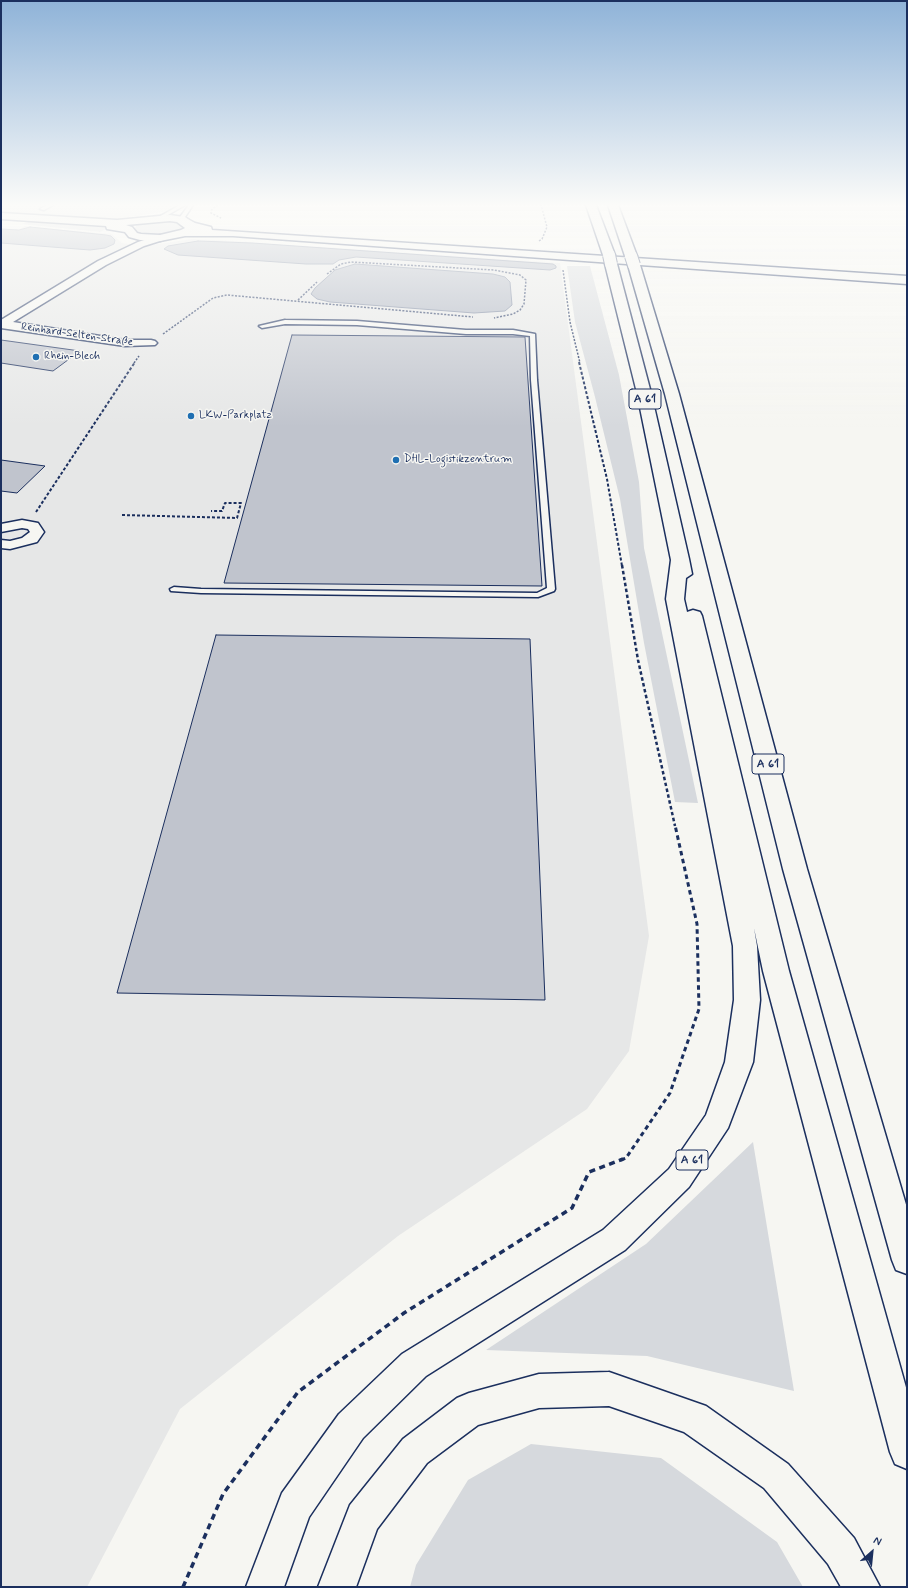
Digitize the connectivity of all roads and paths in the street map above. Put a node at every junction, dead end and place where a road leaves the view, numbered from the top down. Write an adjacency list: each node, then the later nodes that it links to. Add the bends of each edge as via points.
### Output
1 (76, 279): 12 (street)
2 (525, 279): 11 (path, via 524,304 520,310)
3 (564, 279): 24 (path, via 570,322 607,479 638,660 697,924 699,1009 670,1093 626,1158 589,1172 572,1208 404,1313 298,1392 223,1494)
4 (615, 279): 20 (main road, A 61, via 644,393)
5 (638, 279): 22 (main road, A 61, via 672,394 795,869)
6 (894, 279): 7 (main road)
7 (907, 280)
8 (317, 282): 9 (path)
9 (297, 300): 10 (path); 14 (path, via 220,296 213,298)
10 (476, 318)
11 (492, 318)
12 (2, 325): 14 (street, Reinhard-Selten-Straße, via 125,343)
13 (262, 326): 21 (lane, via 285,322 357,323 533,335 535,395 551,589 538,595 526,595)
14 (151, 343): 17 (path)
15 (211, 511): 16 (path, via 222,511 225,502 241,503 237,518)
16 (122, 516)
17 (30, 525): 18 (street); 19 (street, via 37,530 32,539 18,544)
18 (3, 526)
19 (1, 544)
20 (680, 560): 23 (main road, A 61, via 776,971); 25 (main road, A 61, via 675,599 745,946 747,1000 739,1062 718,1120 680,1178 614,1240 414,1366 350,1426 296,1506)
21 (174, 589)
22 (907, 1260)
23 (907, 1452)
24 (183, 1587)
25 (265, 1587)
26 (338, 1587): 27 (main road, via 363,1518 415,1451 469,1410 539,1391 610,1389 694,1418 776,1476 841,1551)
27 (861, 1587)

